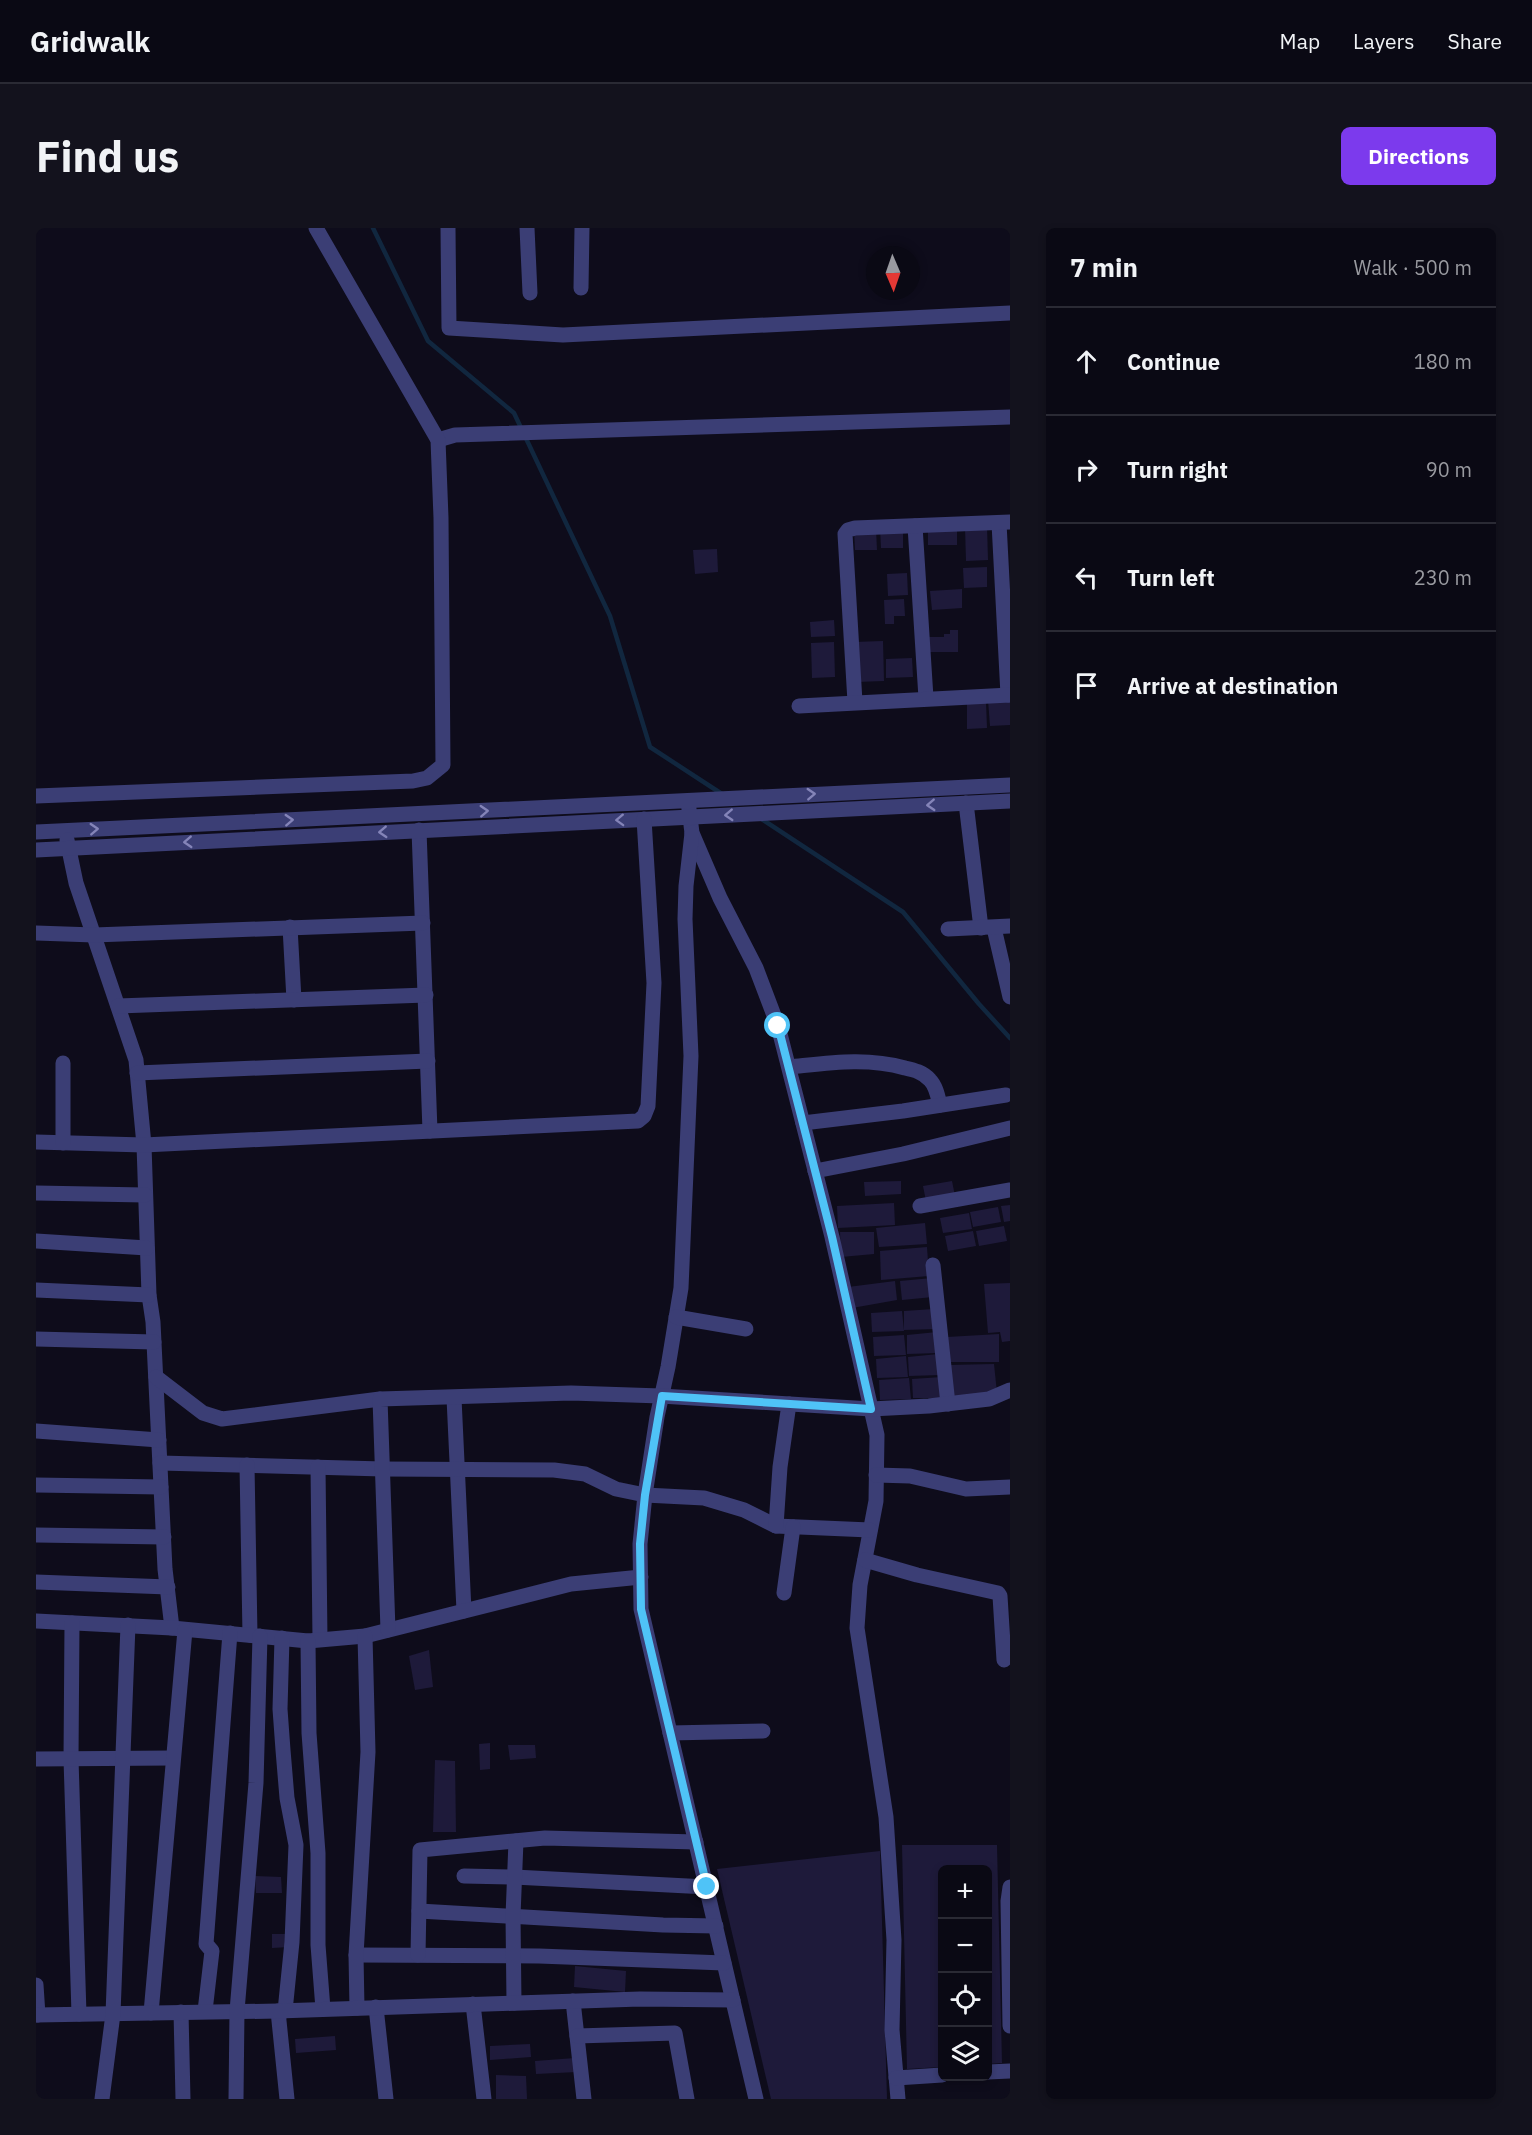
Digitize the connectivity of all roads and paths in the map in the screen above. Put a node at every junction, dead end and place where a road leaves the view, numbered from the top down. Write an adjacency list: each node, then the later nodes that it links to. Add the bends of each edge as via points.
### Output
1 (316, 228): 9 (street)
2 (448, 228): 7 (street, via 449,328 563,335)
3 (527, 228): 6 (street)
4 (582, 228): 5 (street)
5 (581, 288)
6 (530, 294)
7 (1010, 313)
8 (1010, 417): 9 (street, via 527,432 455,435)
9 (438, 440): 17 (street, via 443,765 428,778 413,781)
10 (1005, 523): 11 (street); 12 (street)
11 (915, 526): 13 (street); 14 (street, via 855,528 845,534)
12 (1009, 695): 13 (street)
13 (926, 698): 14 (street)
14 (855, 702): 15 (street)
15 (799, 706)
16 (1010, 785): 18 (street, one-way to 16)
17 (36, 796)
18 (768, 797): 19 (street); 22 (street)
19 (693, 801): 24 (street); 26 (street, one-way to 19)
20 (1010, 801): 21 (street)
21 (966, 803): 22 (street, one-way to 22); 32 (street)
22 (764, 813): 24 (street, one-way to 24)
23 (644, 819): 24 (street); 25 (street, one-way to 25); 48 (street, via 654,983 648,1106 644,1116 638,1121 614,1124)
24 (693, 822): 42 (street, via 720,898 756,968); 62 (street, via 685,919 691,1056 681,1288)
25 (419, 830): 28 (street, one-way to 28); 30 (street)
26 (66, 831): 27 (street); 28 (street)
27 (36, 832)
28 (69, 848): 29 (street); 35 (street)
29 (36, 850)
30 (423, 922): 31 (street); 36 (street)
31 (290, 927): 35 (street); 38 (street)
32 (995, 927): 33 (street); 37 (street)
33 (948, 929)
34 (36, 933): 35 (street)
35 (94, 935): 39 (street)
36 (426, 995): 38 (street); 40 (street)
37 (1010, 997)
38 (294, 1000): 39 (street)
39 (118, 1006): 43 (street)
40 (428, 1061): 43 (street); 48 (street)
41 (63, 1063): 50 (street)
42 (789, 1067): 45 (street, via 854,1060 897,1065 928,1077); 46 (street)
43 (137, 1073): 51 (street)
44 (1006, 1095): 45 (street)
45 (940, 1105): 46 (street)
46 (803, 1123): 52 (street)
47 (1010, 1128): 52 (street)
48 (430, 1131): 51 (street)
49 (36, 1142): 50 (street)
50 (63, 1143): 51 (street)
51 (144, 1145): 55 (street)
52 (815, 1171): 73 (street)
53 (1010, 1190): 56 (street)
54 (36, 1194): 55 (street)
55 (145, 1195): 58 (street)
56 (920, 1206)
57 (36, 1241): 58 (street)
58 (147, 1248): 61 (street)
59 (933, 1265): 72 (street)
60 (36, 1290): 61 (street)
61 (149, 1295): 65 (street)
62 (676, 1317): 63 (street); 68 (street)
63 (746, 1329)
64 (36, 1339): 65 (street)
65 (154, 1342): 66 (street)
66 (156, 1377): 70 (street, via 203,1413 222,1419); 75 (street)
67 (1010, 1390): 72 (street, via 989,1399)
68 (662, 1396): 69 (street, via 571,1393); 71 (street); 85 (street)
69 (453, 1398): 70 (street); 80 (street)
70 (380, 1399): 79 (street)
71 (789, 1404): 73 (street); 86 (street)
72 (948, 1404): 73 (street)
73 (871, 1409): 81 (street, via 877,1435)
74 (36, 1431): 75 (street)
75 (159, 1440): 76 (street)
76 (160, 1463): 77 (street); 83 (street)
77 (246, 1465): 78 (street); 103 (street)
78 (318, 1467): 79 (street); 106 (street)
79 (383, 1469): 80 (street); 101 (street)
80 (457, 1469): 85 (street, via 585,1474 616,1489); 96 (street)
81 (876, 1475): 84 (street, via 910,1476 966,1489); 88 (street)
82 (36, 1485): 83 (street)
83 (161, 1487): 90 (street)
84 (1010, 1487)
85 (645, 1495): 86 (street, via 704,1498 744,1510); 92 (street)
86 (776, 1526): 87 (street)
87 (793, 1527): 88 (street); 95 (street)
88 (870, 1530): 91 (street)
89 (36, 1534): 90 (street)
90 (164, 1537): 94 (street)
91 (865, 1560): 107 (street, via 998,1593); 150 (street, via 857,1628 886,1817 894,1940 892,2030)
92 (640, 1577): 96 (street, via 571,1584); 109 (street, via 641,1609)
93 (36, 1582): 94 (street)
94 (168, 1587): 100 (street)
95 (784, 1593)
96 (464, 1611): 101 (street)
97 (36, 1621): 98 (street)
98 (72, 1623): 99 (street); 113 (street)
99 (128, 1625): 100 (street); 110 (street)
100 (178, 1629): 102 (street); 111 (street)
101 (388, 1630): 104 (street)
102 (230, 1634): 103 (street); 137 (street, via 206,1944 212,1951)
103 (255, 1636): 105 (street); 138 (street, via 256,1783)
104 (365, 1636): 106 (street); 124 (street, via 368,1752)
105 (282, 1638): 106 (street); 139 (street, via 280,1709 287,1798 296,1845 292,1942)
106 (314, 1640): 135 (street, via 309,1732)
107 (1004, 1660)
108 (763, 1731): 109 (street)
109 (670, 1733): 115 (street)
110 (122, 1758): 111 (street); 113 (street); 141 (street)
111 (173, 1758): 142 (street)
112 (36, 1759): 113 (street)
113 (71, 1759): 143 (street)
114 (516, 1841): 115 (street, via 545,1838); 117 (street); 120 (street, via 420,1850)
115 (696, 1842): 118 (street)
116 (464, 1876): 117 (street)
117 (514, 1877): 118 (street); 121 (street)
118 (707, 1887): 122 (street)
119 (1009, 1896): 123 (street)
120 (419, 1911): 121 (street); 125 (street)
121 (513, 1916): 122 (street); 126 (street)
122 (716, 1926): 127 (street)
123 (1009, 1952): 136 (street)
124 (356, 1955): 125 (street); 134 (street)
125 (418, 1955): 126 (street)
126 (514, 1956): 127 (street); 131 (street)
127 (724, 1963): 129 (street)
128 (36, 1985): 144 (street)
129 (733, 2000): 130 (street); 159 (street)
130 (573, 2001): 131 (street); 146 (street)
131 (514, 2003): 132 (street)
132 (473, 2004): 133 (street); 156 (street)
133 (376, 2007): 134 (street); 155 (street)
134 (357, 2008): 135 (street)
135 (323, 2009): 139 (street)
136 (1010, 2009): 145 (street)
137 (205, 2011): 138 (street); 140 (street)
138 (237, 2011): 139 (street); 153 (street)
139 (281, 2011): 154 (street)
140 (181, 2012): 142 (street); 152 (street)
141 (113, 2013): 142 (street); 143 (street); 151 (street)
142 (151, 2013)
143 (79, 2014): 144 (street)
144 (37, 2015)
145 (1010, 2026)
146 (577, 2036): 157 (street); 158 (street, via 675,2033)
147 (1010, 2071): 148 (street)
148 (992, 2072)
149 (938, 2075): 150 (street)
150 (896, 2078): 160 (street)
151 (102, 2099)
152 (183, 2099)
153 (236, 2099)
154 (287, 2099)
155 (386, 2099)
156 (484, 2099)
157 (584, 2099)
158 (687, 2099)
159 (756, 2099)
160 (898, 2099)

